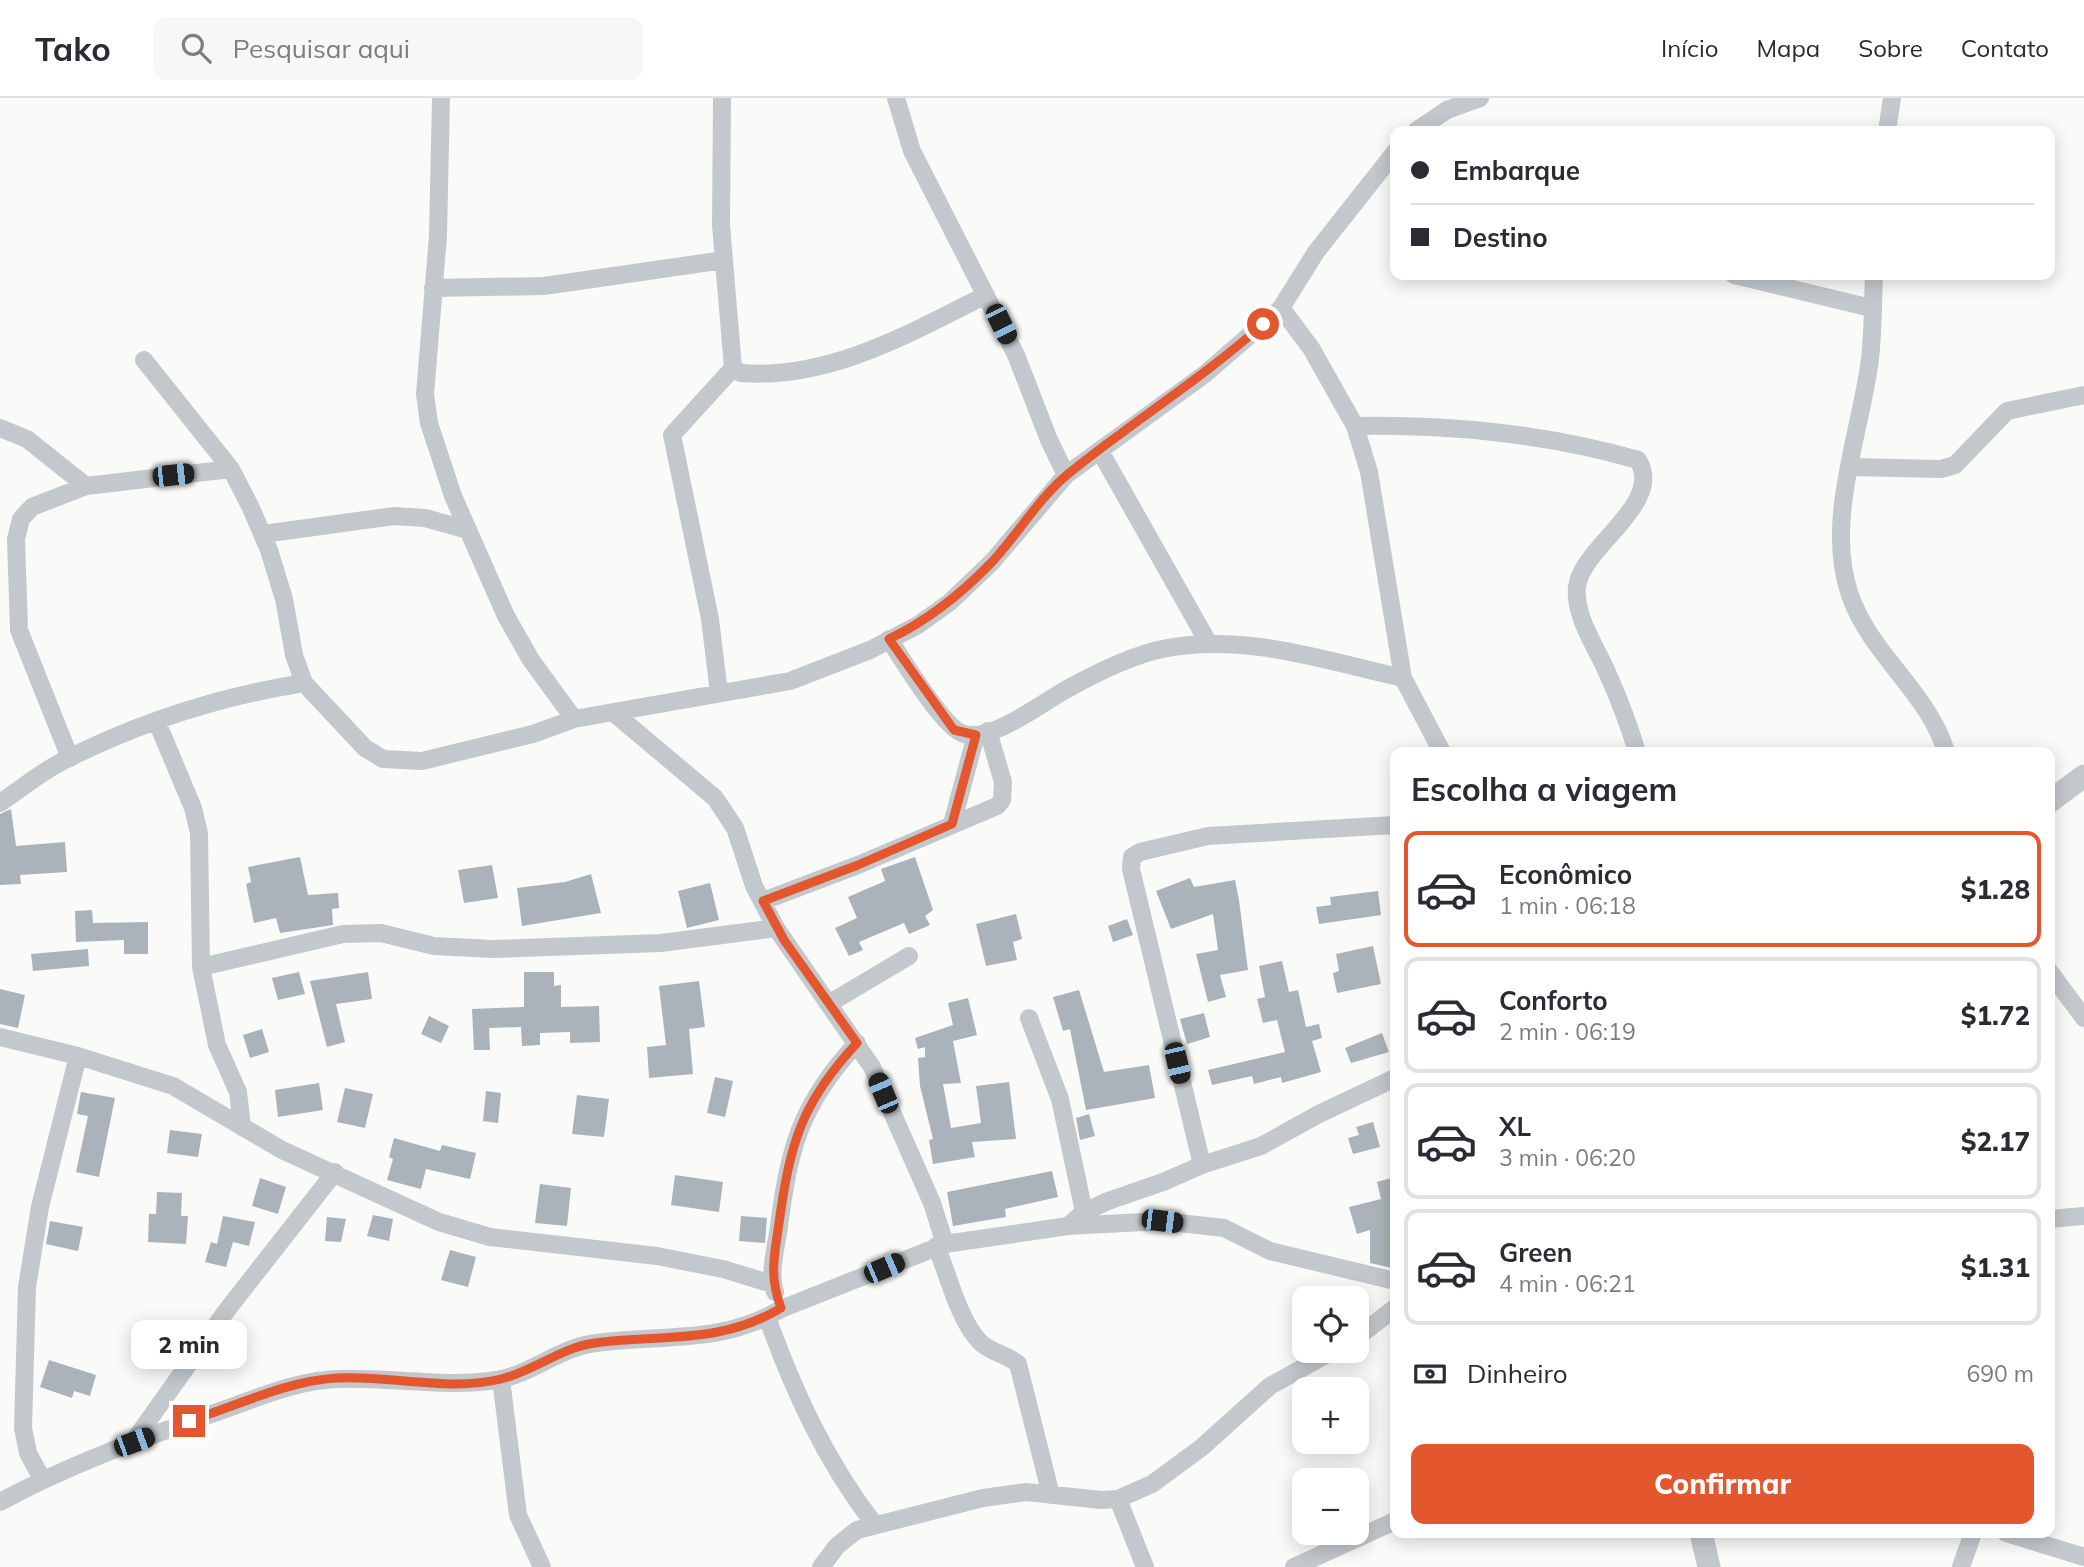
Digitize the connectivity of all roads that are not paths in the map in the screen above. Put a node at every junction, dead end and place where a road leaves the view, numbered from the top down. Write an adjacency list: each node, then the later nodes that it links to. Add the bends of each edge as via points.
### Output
1 (441, 98): 13 (street)
2 (722, 98): 10 (street)
3 (896, 98): 14 (street, via 912,151)
4 (1480, 98): 6 (street)
5 (1892, 98): 8 (street)
6 (1445, 104): 7 (street)
7 (1426, 126)
8 (1888, 126)
9 (1390, 158): 15 (street, via 1316,252)
10 (724, 260): 13 (street, via 544,286); 18 (street)
11 (1755, 280): 16 (street)
12 (1874, 280): 16 (street)
13 (433, 288): 27 (street, via 425,394 429,423)
14 (986, 295): 18 (street, via 898,339 817,368 754,374); 25 (street)
15 (1281, 307): 20 (street, via 1311,348); 22 (street, via 1206,374)
16 (1871, 308): 23 (street, via 1870,359)
17 (144, 360): 24 (street)
18 (733, 368): 33 (street, via 672,435 710,619)
19 (2084, 395): 23 (street, via 2007,411 1955,465 1941,469)
20 (1355, 426): 31 (street, via 1368,472); 39 (street, via 1406,425 1524,437 1638,460 1644,470 1642,489 1581,573 1577,587 1585,624)
21 (0, 428): 26 (street, via 27,439)
22 (1100, 451): 25 (street); 30 (street)
23 (1849, 467): 40 (street, via 1842,554 1849,594 1861,621 1929,717)
24 (230, 470): 26 (street); 28 (street)
25 (1066, 475): 29 (street, via 992,562 950,602)
26 (86, 485): 41 (street, via 32,507 21,519 16,538 19,630)
27 (468, 530): 28 (street, via 425,518 394,516); 35 (street, via 506,616)
28 (263, 534): 32 (street)
29 (889, 639): 33 (street, via 790,681); 37 (street, via 954,730)
30 (1209, 645): 31 (street, via 1264,647); 37 (street, via 1162,649 1116,664)
31 (1403, 678): 38 (street)
32 (304, 683): 35 (street, via 365,748 383,759 422,761 533,734); 36 (street)
33 (719, 693): 34 (street)
34 (614, 713): 35 (street); 47 (street, via 715,798 735,828)
35 (574, 719)
36 (158, 722): 41 (street); 50 (street, via 199,833)
37 (982, 733): 45 (street); 45 (street, via 1003,782 1002,800)
38 (1439, 747)
39 (1636, 747)
40 (1944, 747)
41 (70, 758): 44 (street)
42 (2084, 776): 43 (street)
43 (2055, 798)
44 (0, 803)
45 (952, 824): 47 (street)
46 (1390, 825): 60 (street, via 1208,836 1132,857)
47 (763, 901): 48 (street)
48 (776, 928): 50 (street, via 661,943 493,949 434,946 381,933 356,933); 52 (street)
49 (909, 956): 52 (street)
50 (201, 967): 59 (street, via 217,1045 238,1092)
51 (2055, 979): 54 (street)
52 (830, 1003): 56 (street)
53 (1029, 1018): 63 (street, via 1060,1099)
54 (2084, 1018)
55 (0, 1037): 57 (street)
56 (857, 1043): 68 (street, via 932,1203); 70 (street, via 817,1092 790,1151)
57 (78, 1056): 59 (street, via 173,1086); 77 (street, via 40,1208 27,1287 23,1428 28,1454)
58 (1390, 1080): 60 (street, via 1261,1146)
59 (242, 1127): 61 (street)
60 (1202, 1165): 62 (street)
61 (335, 1172): 70 (street, via 439,1222 490,1237 657,1256); 76 (street, via 227,1310)
62 (1108, 1201): 63 (street); 66 (street)
63 (1084, 1212): 67 (street)
64 (2084, 1216): 65 (street)
65 (2055, 1218)
66 (1114, 1223): 67 (street); 69 (street, via 1162,1221 1224,1228 1270,1251)
67 (1068, 1226): 68 (street)
68 (941, 1245): 72 (street); 78 (street, via 968,1325 982,1344 1018,1364)
69 (1390, 1280)
70 (772, 1284): 72 (street)
71 (1390, 1312): 73 (street)
72 (774, 1313): 75 (street, via 700,1335 573,1348); 82 (street, via 788,1376 846,1488)
73 (1369, 1328)
74 (1311, 1363): 79 (street, via 1270,1386 1201,1448 1152,1484)
75 (501, 1379): 76 (street, via 424,1383 337,1378 249,1400); 87 (street, via 518,1515)
76 (134, 1442): 77 (street)
77 (42, 1479): 80 (street)
78 (1051, 1495): 79 (street); 82 (street, via 1026,1492 983,1498)
79 (1118, 1499): 89 (street)
80 (0, 1502)
81 (1390, 1523): 90 (street)
82 (876, 1525): 88 (street, via 857,1530)
83 (1701, 1538): 91 (street)
84 (1971, 1538): 92 (street)
85 (2022, 1538): 86 (street)
86 (2084, 1557)
87 (542, 1567)
88 (821, 1567)
89 (1145, 1567)
90 (1294, 1567)
91 (1710, 1567)
92 (1961, 1567)

